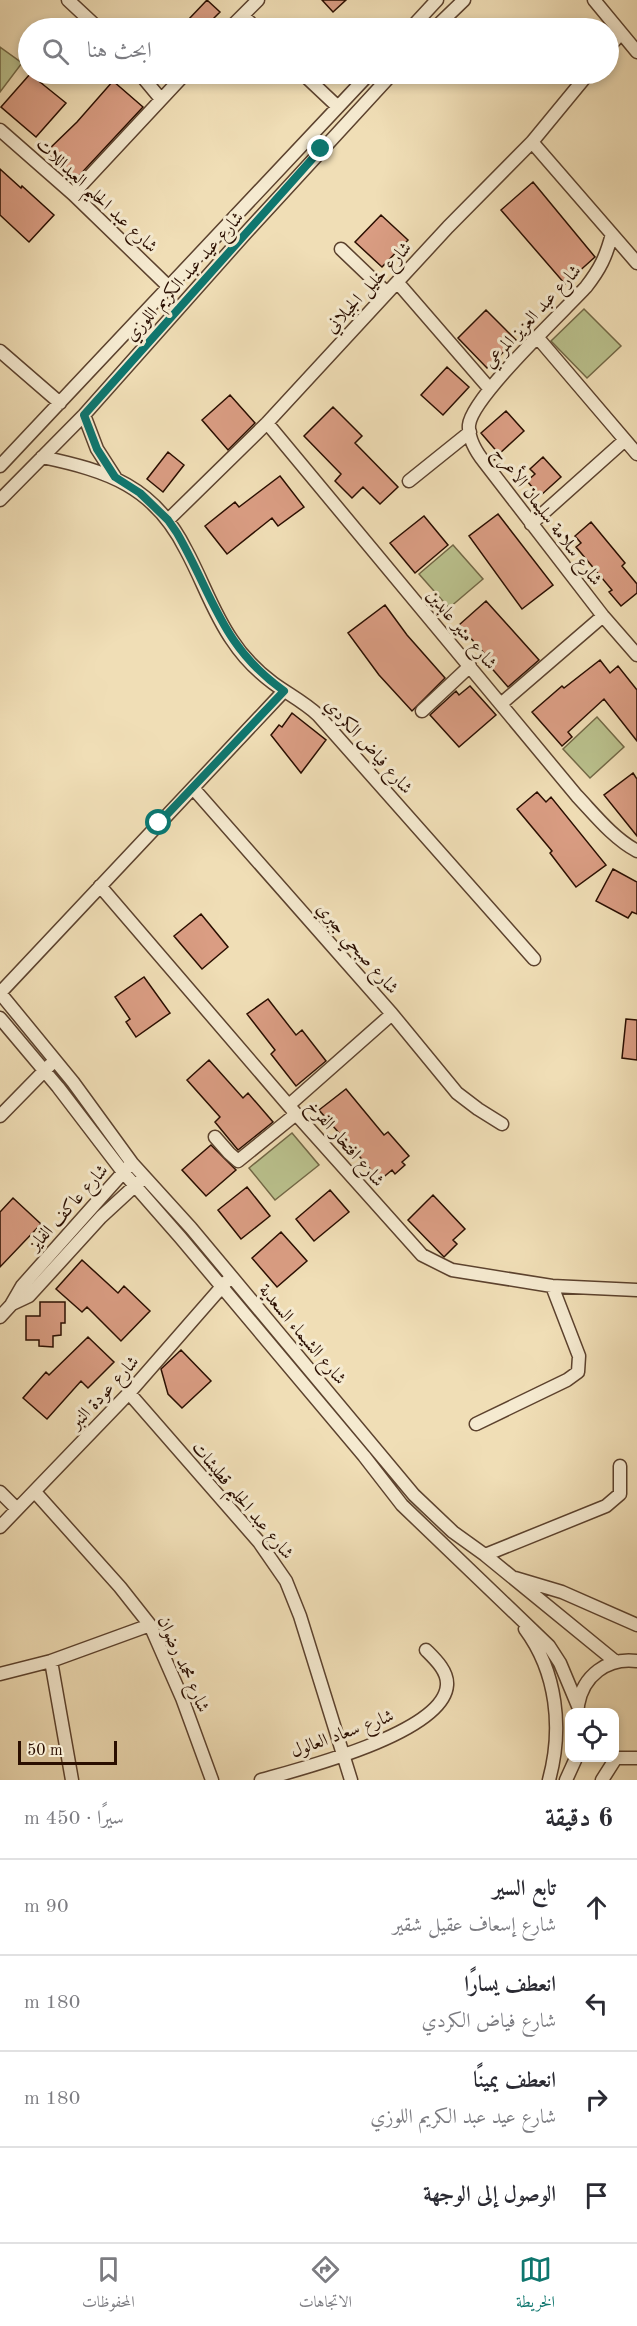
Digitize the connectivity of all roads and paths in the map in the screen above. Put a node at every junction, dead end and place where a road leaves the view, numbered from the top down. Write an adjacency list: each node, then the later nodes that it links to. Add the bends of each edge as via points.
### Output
1 (68, 0): 7 (street)
2 (258, 0): 6 (street)
3 (437, 0): 8 (street)
4 (464, 0): 9 (street)
5 (594, 0): 10 (street)
6 (243, 16)
7 (87, 18)
8 (420, 18)
9 (445, 18)
10 (609, 18)
11 (619, 31): 12 (street)
12 (621, 33): 13 (street); 14 (street)
13 (619, 36)
14 (637, 52)
15 (148, 84): 21 (street)
16 (175, 84): 21 (street)
17 (314, 84): 22 (street)
18 (360, 84): 22 (street, شارع عيد عبد الكريم اللوزي)
19 (383, 84): 36 (street, شارع عيد عبد الكريم اللوزي)
20 (580, 84): 24 (street, شارع خليل الجيلاني)
21 (160, 98): 25 (street)
22 (338, 107): 30 (street, شارع عيد عبد الكريم اللوزي)
23 (0, 130): 25 (street, شارع عبد الحليم العبداللات)
24 (532, 142): 26 (street); 29 (street, شارع خليل الجيلاني)
25 (73, 194): 30 (street, شارع عبد الحليم العبداللات)
26 (612, 234): 28 (street); 32 (street, شارع عبد العزيز المرعي, via 598,271)
27 (341, 249): 31 (street)
28 (637, 263)
29 (398, 283): 31 (street, شارع خليل الجيلاني); 34 (street)
30 (170, 288): 35 (street, شارع عيد عبد الكريم اللوزي)
31 (387, 293): 37 (street, شارع خليل الجيلاني)
32 (538, 338): 34 (street, شارع عبد العزيز المرعي); 39 (street)
33 (0, 351): 35 (street)
34 (489, 388): 38 (street, via 472,417)
35 (60, 403): 42 (street, شارع عيد عبد الكريم اللوزي)
36 (84, 415): 41 (street, شارع عيد عبد الكريم اللوزي); 43 (street, شارع فياض الكردي, via 97,449)
37 (267, 423): 46 (street, شارع خليل الجيلاني); 50 (street, شارع منير عابدين)
38 (470, 432): 44 (street); 47 (street, شارع سلامة سليمان الأعرج, via 477,453)
39 (625, 440): 40 (street); 47 (street)
40 (637, 454)
41 (42, 457): 43 (street, شارع فياض الكردي); 45 (street, شارع عيد عبد الكريم اللوزي)
42 (0, 466)
43 (115, 477): 46 (street, شارع فياض الكردي, via 140,493)
44 (409, 482)
45 (0, 500)
46 (168, 520): 51 (street, شارع فياض الكردي, via 232,640 259,672)
47 (531, 524): 48 (street, شارع سلامة سليمان الأعرج)
48 (603, 616): 49 (street, شارع سلامة سليمان الأعرج); 52 (street)
49 (637, 655)
50 (470, 666): 52 (street, شارع منير عابدين); 53 (street)
51 (284, 691): 54 (street); 57 (street, شارع فياض الكردي, via 318,715)
52 (502, 703): 55 (street, شارع منير عابدين, via 599,820)
53 (422, 711)
54 (193, 788): 56 (street); 59 (street, شارع صبحي جبري)
55 (637, 851)
56 (99, 886): 58 (street); 63 (street, شارع افتخار الفرخ)
57 (534, 959)
58 (0, 993): 61 (street, شارع الشيماء السعدية)
59 (392, 1014): 63 (street); 65 (street, شارع صبحي جبري, via 457,1093)
60 (0, 1018): 62 (street, شارع الشيماء السعدية)
61 (56, 1060): 62 (street); 67 (street, شارع الشيماء السعدية)
62 (45, 1071): 64 (street); 68 (street, شارع الشيماء السعدية)
63 (292, 1109): 66 (street, via 238,1161); 72 (street, شارع افتخار الفرخ, via 422,1255 452,1270)
64 (0, 1116)
65 (502, 1124)
66 (215, 1137)
67 (132, 1163): 68 (street, شارع عاكف الفايز); 69 (street, شارع الشيماء السعدية)
68 (123, 1172): 70 (street, شارع الشيماء السعدية); 75 (street, شارع عاكف الفايز, via 22,1286)
69 (145, 1177): 70 (street, شارع عاكف الفايز); 71 (street, شارع الشيماء السعدية)
70 (134, 1186): 73 (street, شارع الشيماء السعدية); 75 (street, شارع عاكف الفايز, via 29,1296)
71 (231, 1277): 73 (street, شارع عودة النبر); 84 (street, شارع الشيماء السعدية, via 414,1495)
72 (552, 1286): 74 (street, شارع افتخار الفرخ); 78 (street, via 579,1356 578,1372)
73 (221, 1288): 77 (street, شارع عودة النبر); 85 (street, شارع الشيماء السعدية, via 402,1505)
74 (637, 1290)
75 (11, 1305): 76 (street, شارع عاكف الفايز)
76 (0, 1317)
77 (129, 1393): 81 (street, شارع عودة النبر); 98 (street, شارع عبد الحليم قطيشات, via 260,1542 286,1581)
78 (476, 1424)
79 (620, 1466): 86 (street, via 620,1494 606,1506)
80 (0, 1492): 82 (street)
81 (35, 1492): 82 (street, شارع عودة النبر); 89 (street, شارع محمد رضوان)
82 (17, 1509): 83 (street, شارع عودة النبر)
83 (0, 1527)
84 (453, 1532): 85 (street); 86 (street, شارع الشيماء السعدية)
85 (442, 1545): 88 (street, شارع الشيماء السعدية)
86 (485, 1555): 87 (street, شارع الشيماء السعدية)
87 (510, 1576): 90 (street, via 562,1592); 94 (street, شارع الشيماء السعدية)
88 (500, 1598): 96 (street, شارع الشيماء السعدية, via 555,1653); 107 (street, via 532,1639 550,1680 556,1734)
89 (150, 1625): 92 (street); 104 (street, شارع محمد رضوان)
90 (637, 1625)
91 (426, 1650): 98 (street, شارع سعاد العالول, via 438,1662 447,1684 436,1706 413,1725)
92 (51, 1661): 95 (street); 103 (street)
93 (637, 1661): 94 (street)
94 (616, 1662): 97 (street, via 592,1675 582,1689)
95 (0, 1674)
96 (578, 1708)
97 (578, 1708)
98 (342, 1755): 105 (street, شارع سعاد العالول); 106 (street, شارع عبد الحليم قطيشات)
99 (619, 1758): 100 (street)
100 (637, 1758)
101 (574, 1762): 108 (street)
102 (613, 1762): 109 (street)
103 (72, 1780)
104 (212, 1780)
105 (261, 1780)
106 (351, 1780)
107 (549, 1780)
108 (566, 1780)
109 (602, 1780)

